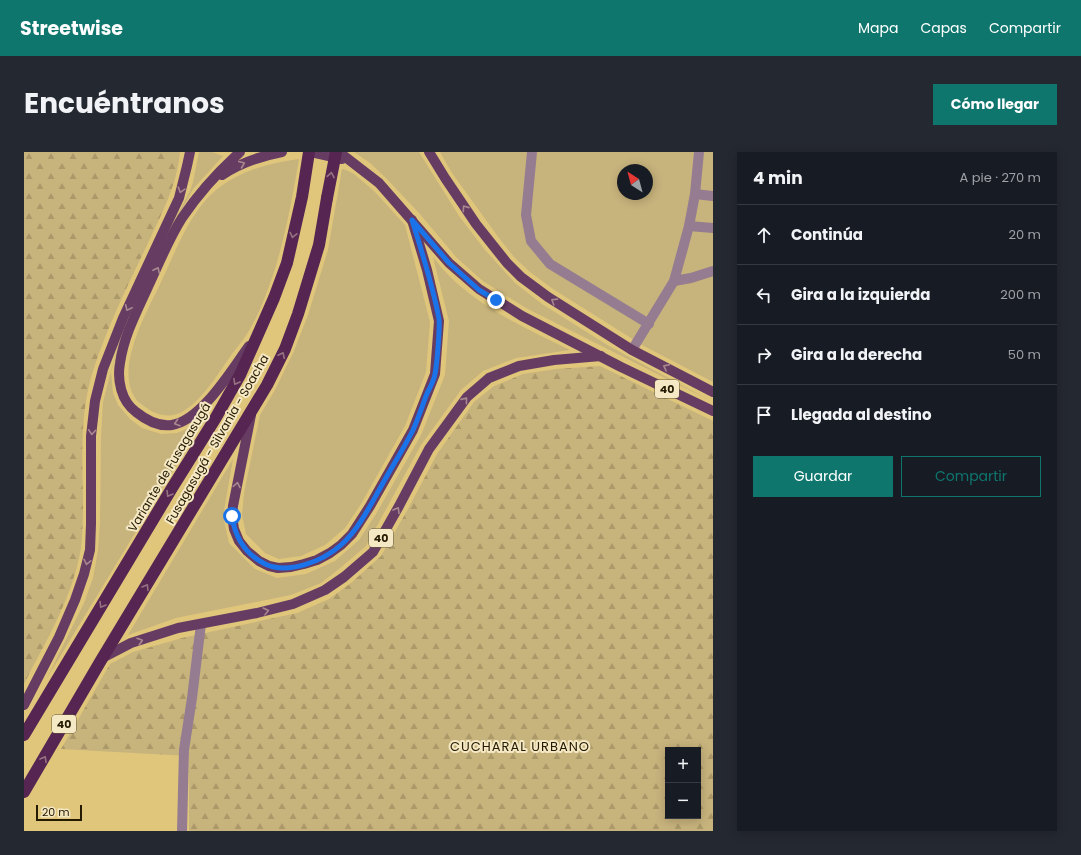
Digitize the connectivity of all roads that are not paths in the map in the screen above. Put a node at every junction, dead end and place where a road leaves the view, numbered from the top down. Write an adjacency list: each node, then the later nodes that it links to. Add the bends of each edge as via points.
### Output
1 (190, 152): 28 (main road, one-way to 28, via 179,198 123,318 103,370 95,401 91,436 90,550 75,600)
2 (240, 152): 11 (main road, 40)
3 (282, 152): 11 (main road, one-way to 3, via 232,168)
4 (310, 152): 10 (main road, 40); 20 (highway, Variante de Fusagasugá / 40, one-way to 20, via 287,263)
5 (336, 152): 24 (highway, Fusagasugá - Silvania - Soacha / 40, one-way to 5, bridge, via 285,349 298,314 319,245)
6 (339, 152): 10 (main road, 40)
7 (429, 152): 21 (main road, one-way to 7, via 521,277 476,224)
8 (532, 152): 19 (street, via 526,215 531,241 550,264)
9 (699, 152): 12 (street)
10 (350, 161): 14 (main road, 40, via 378,182)
11 (209, 184): 20 (main road, 40, one-way to 11, via 209,400 189,418 172,425 160,424 134,411 126,401 121,390 119,370 130,326 182,219)
12 (695, 194): 13 (street); 15 (street)
13 (713, 196)
14 (412, 220): 22 (main road, 40, via 449,263 479,290 522,316); 24 (main road, 40, one-way to 24, via 439,321 435,374 413,430 352,534 330,553 316,560 291,567 270,566 247,551 234,528 233,506)
15 (689, 226): 16 (street); 18 (street)
16 (713, 228)
17 (713, 271): 18 (street)
18 (674, 281): 19 (street)
19 (648, 324): 21 (street)
20 (259, 333): 29 (highway, Variante de Fusagasugá / 40, one-way to 29, via 240,375 215,419)
21 (632, 350): 23 (main road, one-way to 21)
22 (601, 356): 25 (main road, 40); 26 (main road, 40, one-way to 22, via 294,604 325,590 344,577 373,552 429,449 467,397 489,378 519,366)
23 (713, 392)
24 (252, 411): 27 (highway, Fusagasugá - Silvania - Soacha / 40, one-way to 24)
25 (713, 411)
26 (201, 624): 27 (main road, 40, one-way to 26, via 131,643 178,628); 31 (street, via 184,750)
27 (104, 657): 30 (highway, 40, one-way to 27)
28 (24, 705)
29 (24, 735)
30 (24, 792)
31 (182, 831)

